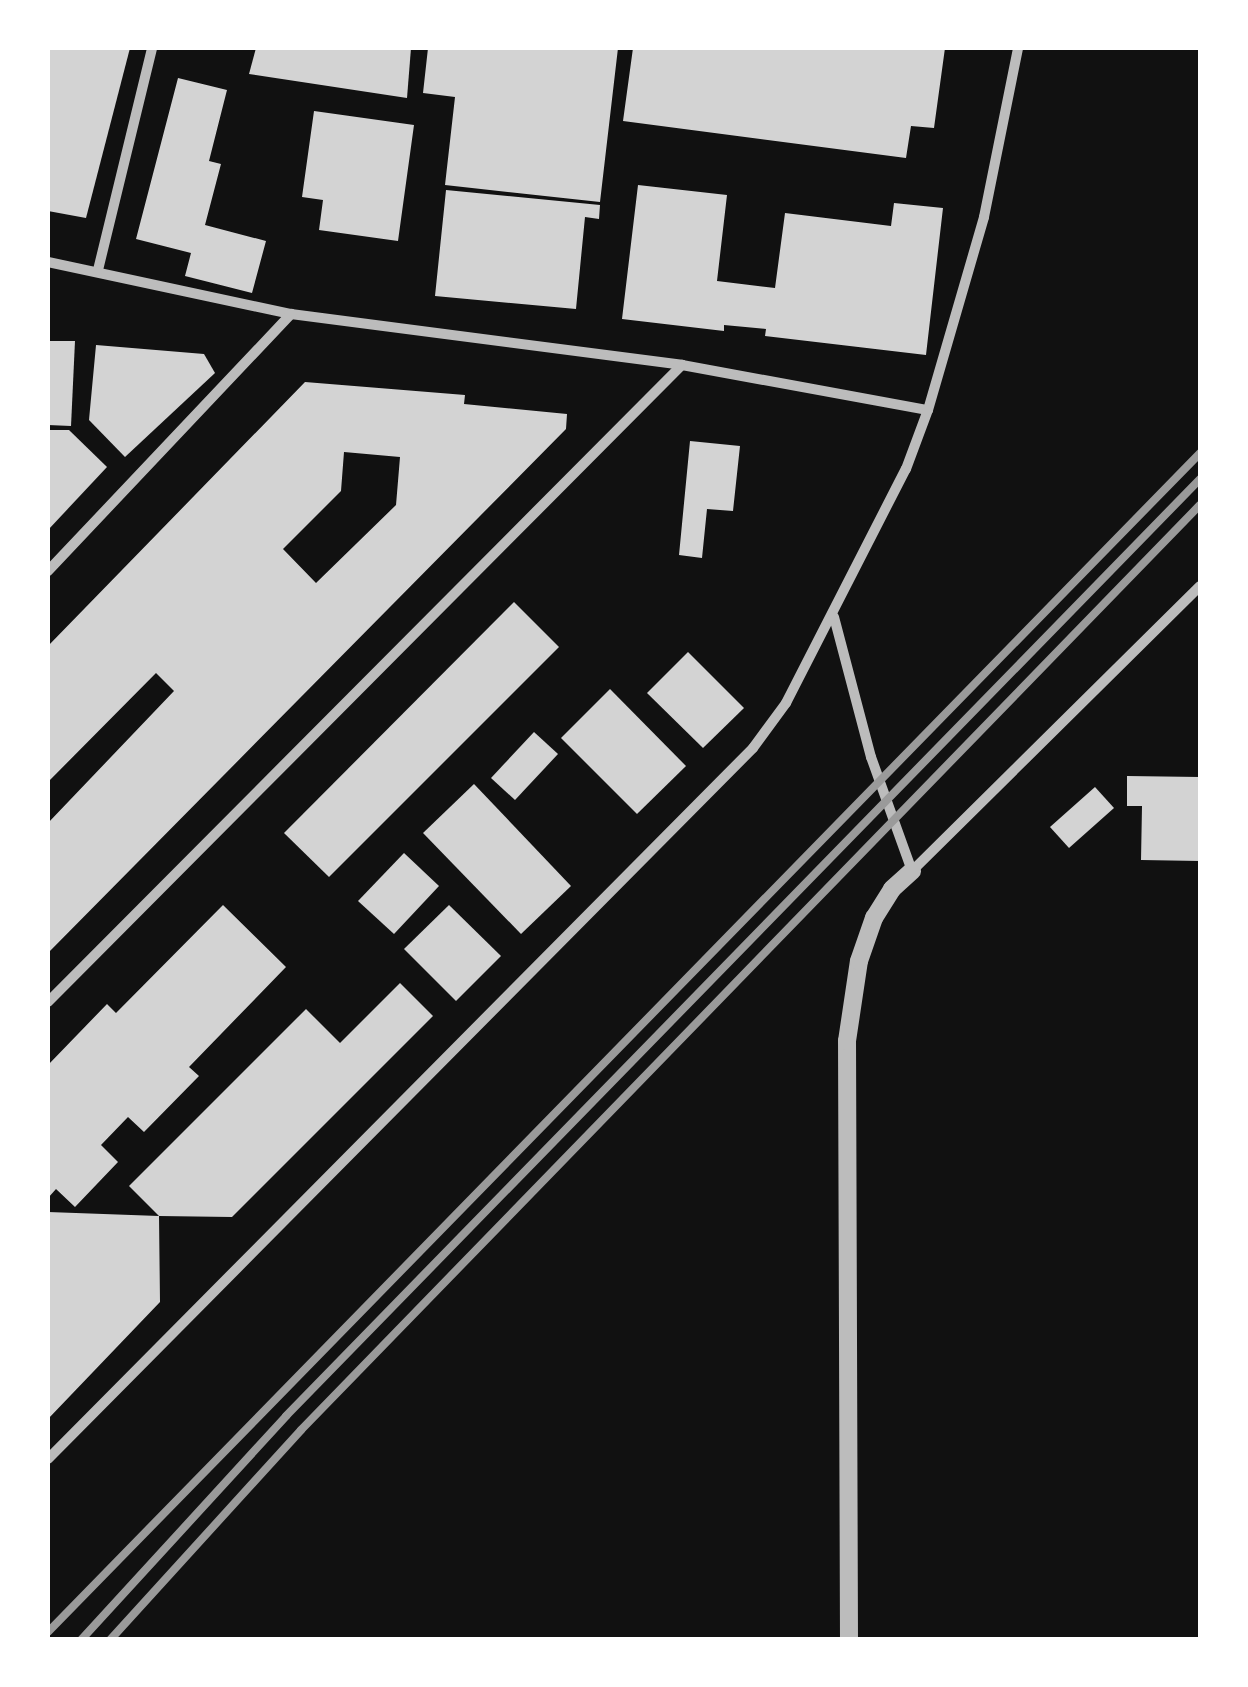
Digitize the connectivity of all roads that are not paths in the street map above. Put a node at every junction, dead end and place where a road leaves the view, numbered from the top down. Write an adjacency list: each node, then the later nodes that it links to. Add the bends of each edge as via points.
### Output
1 (152, 48): 4 (street)
2 (1018, 48): 7 (street, via 984,218)
3 (48, 262): 4 (street)
4 (98, 270): 5 (street)
5 (291, 314): 6 (street); 8 (street)
6 (682, 364): 7 (street); 12 (street)
7 (928, 410): 10 (street)
8 (48, 571)
9 (1200, 586): 11 (street)
10 (834, 616): 11 (street, via 866,740); 13 (street, via 753,748)
11 (912, 871): 14 (street, via 874,918 859,961 847,1041)
12 (48, 1002)
13 (48, 1459)
14 (848, 1640)

